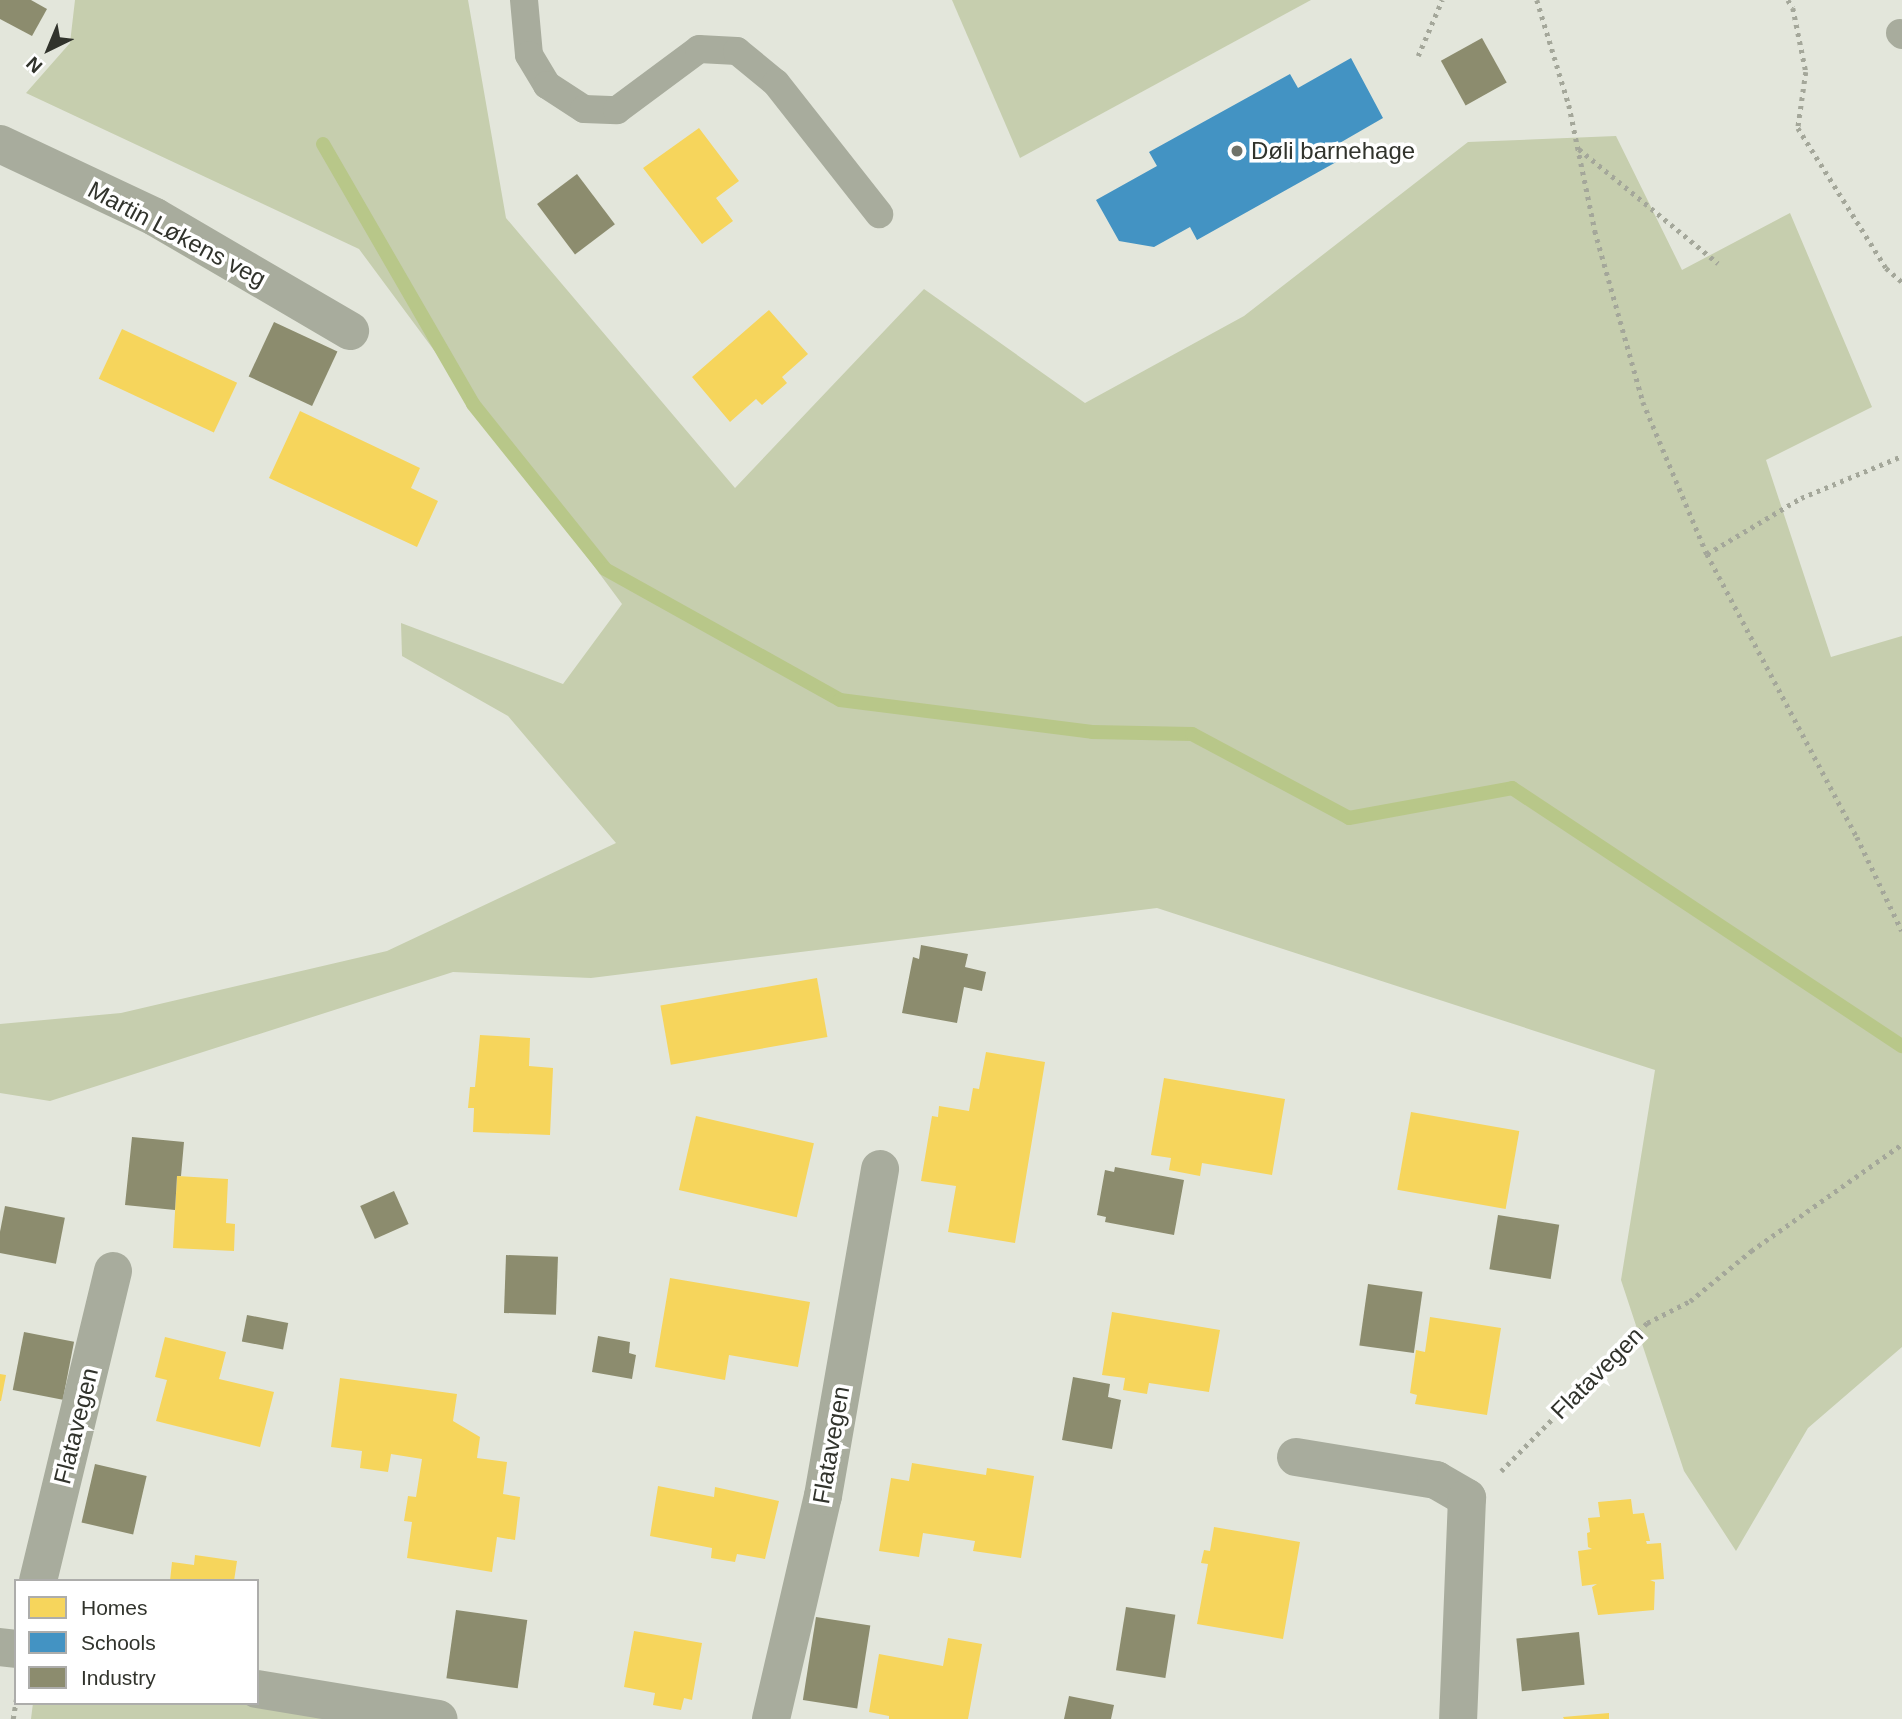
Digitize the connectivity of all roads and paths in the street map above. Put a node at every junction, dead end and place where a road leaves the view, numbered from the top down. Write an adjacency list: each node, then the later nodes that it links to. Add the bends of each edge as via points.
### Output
1 (524, 0): 8 (lane, via 529,55 547,85 584,110 617,110 699,49 737,51 776,83)
2 (1442, 0): 5 (path)
3 (1537, 0): 7 (path)
4 (1787, 0): 10 (path, via 1793,8 1805,72 1798,128 1886,268)
5 (1418, 56)
6 (0, 144): 11 (street, Martin Løkens veg, via 155,217)
7 (1578, 148): 9 (path); 13 (path, via 1595,231 1643,402)
8 (879, 214)
9 (1718, 264)
10 (1902, 282)
11 (350, 331)
12 (1902, 456): 13 (path, via 1801,498)
13 (1707, 554): 14 (path)
14 (1902, 931)
15 (1902, 1144): 19 (path, Flatavegen, via 1751,1251 1690,1301 1647,1323 1487,1485)
16 (880, 1169): 23 (street, Flatavegen, via 823,1496)
17 (113, 1271): 20 (street, Flatavegen)
18 (1296, 1457): 19 (street, via 1436,1480)
19 (1467, 1498): 24 (street)
20 (38, 1579)
21 (259, 1689): 22 (street)
22 (439, 1719)
23 (771, 1719)
24 (1458, 1719)

